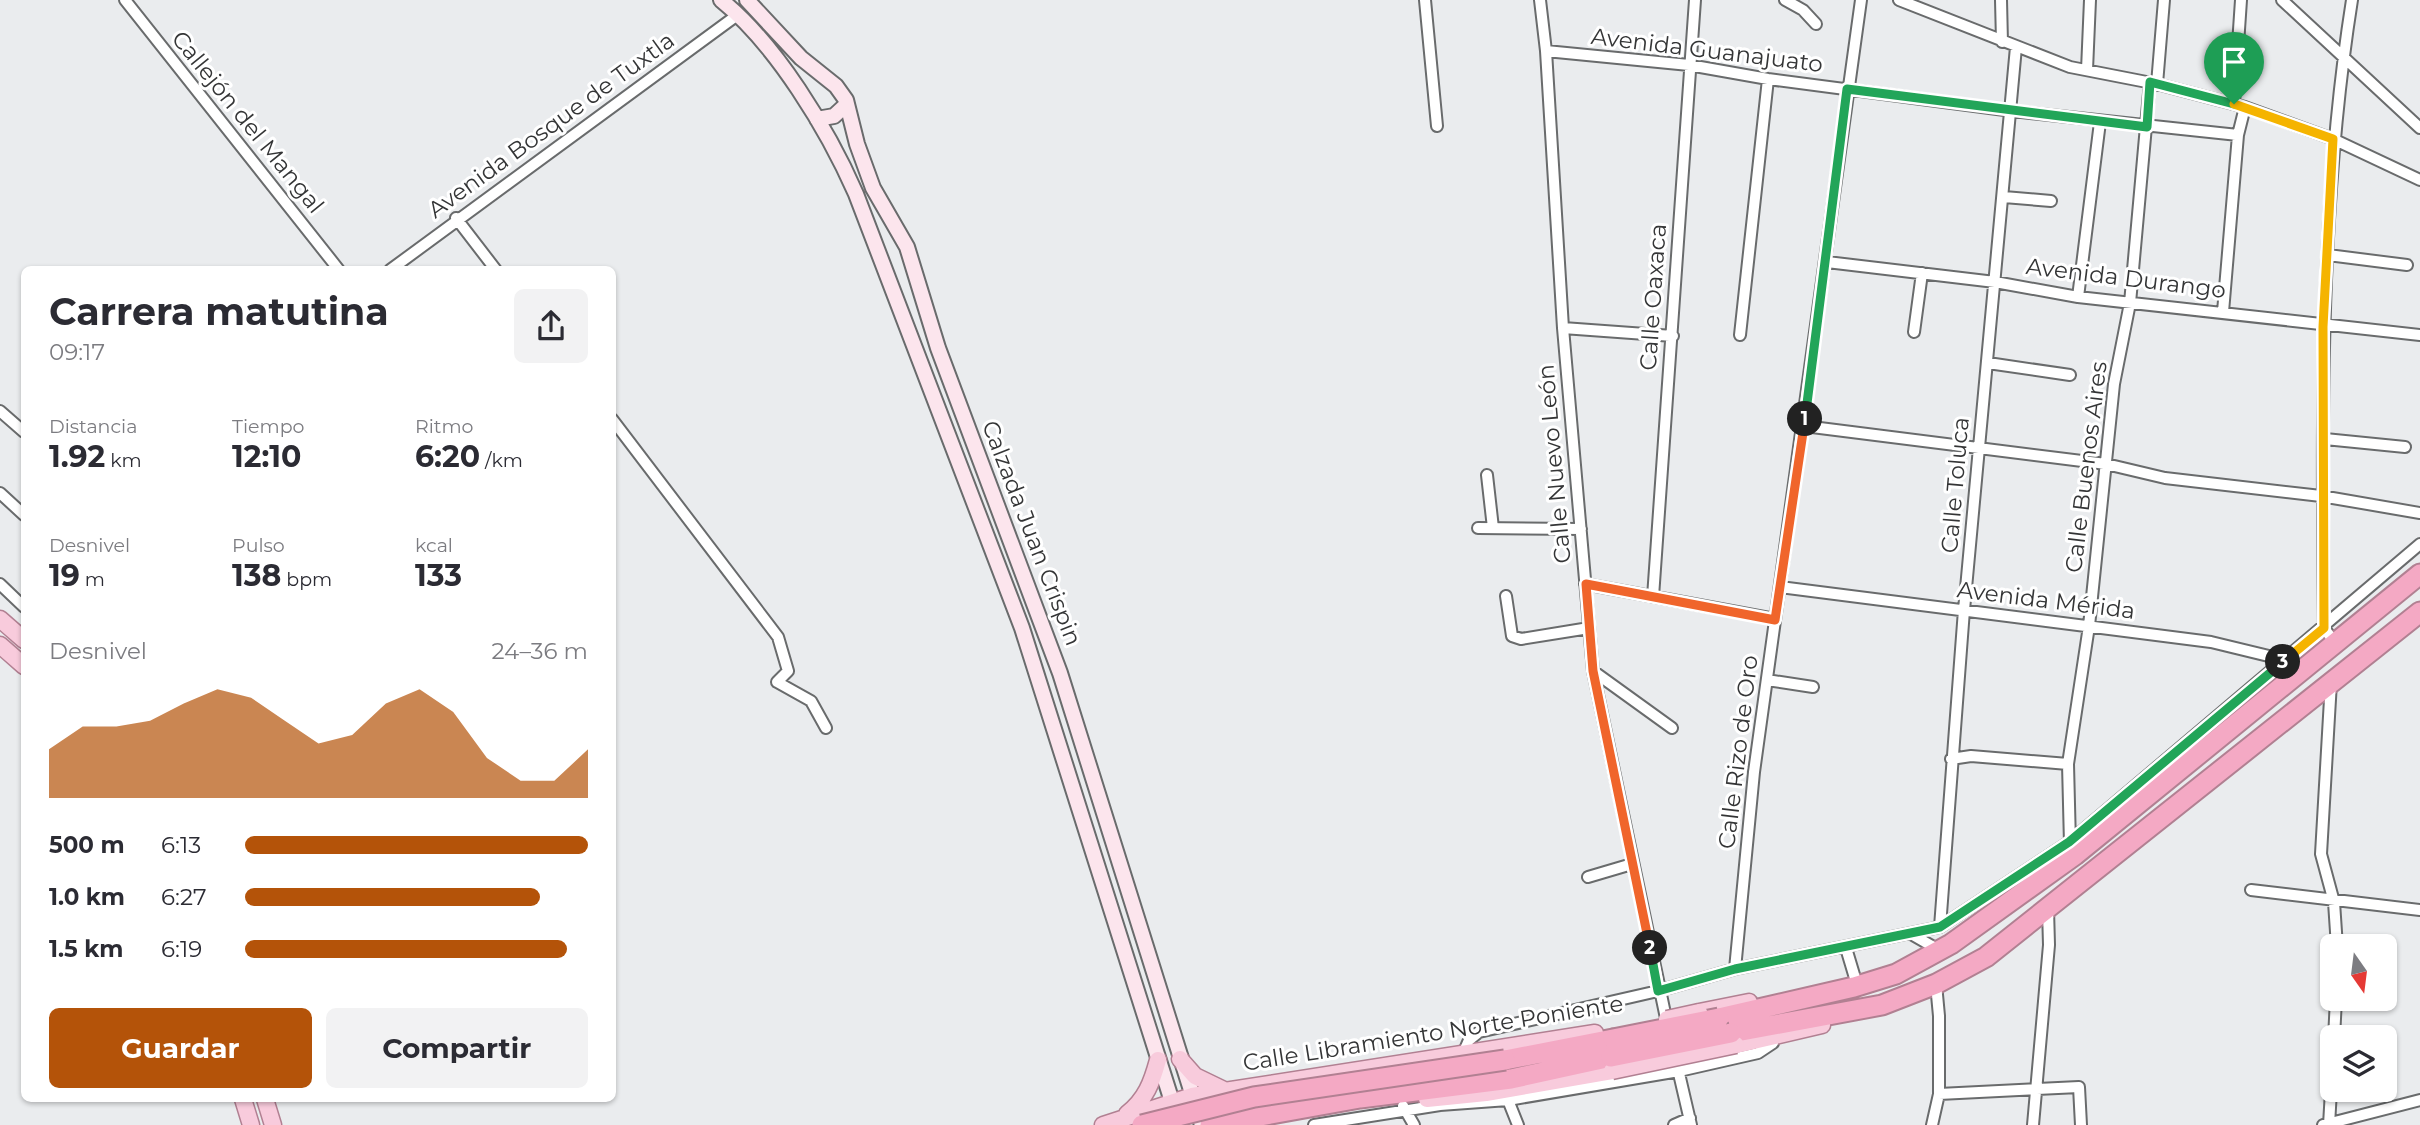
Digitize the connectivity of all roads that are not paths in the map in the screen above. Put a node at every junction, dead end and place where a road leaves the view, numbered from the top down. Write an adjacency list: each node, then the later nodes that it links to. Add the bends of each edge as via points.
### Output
1 (125, 0): 46 (street, Callejón del Mangal)
2 (721, 0): 16 (main road, Calzada Juan Crispin)
3 (747, 0): 26 (main road, Calzada Juan Crispin, via 801,58)
4 (1425, 0): 34 (street)
5 (1540, 0): 20 (street, Calle Nuevo León)
6 (1695, 0): 22 (street, Calle Oaxaca)
7 (1784, 0): 17 (street)
8 (1861, 0): 27 (street, Calle Rizo de Oro)
9 (1899, 0): 18 (street)
10 (2001, 0): 18 (street)
11 (2090, 0): 23 (street)
12 (2164, 0): 25 (street, Calle Buenos Aires)
13 (2241, 0): 30 (street)
14 (2282, 0): 21 (street)
15 (2352, 0): 21 (street)
16 (737, 16): 28 (main road, Calzada Juan Crispin); 42 (street, Avenida Bosque de Tuxtla)
17 (1816, 24)
18 (2001, 42): 19 (street)
19 (2016, 47): 23 (street); 31 (street, Calle Toluca)
20 (1546, 51): 22 (street, Avenida Guanajuato); 55 (street, Calle Nuevo León)
21 (2343, 59): 36 (street); 38 (street)
22 (1689, 65): 24 (street, Avenida Guanajuato); 59 (street, Calle Oaxaca)
23 (2087, 70): 25 (street)
24 (1768, 79): 27 (street, Avenida Guanajuato); 57 (street)
25 (2154, 83): 30 (street); 35 (street, Calle Buenos Aires)
26 (836, 86): 28 (main road, via 818,85); 29 (main road, Calzada Juan Crispin)
27 (1847, 89): 31 (street, Avenida Guanajuato); 44 (street, Calle Rizo de Oro)
28 (806, 100): 32 (main road, Calzada Juan Crispin)
29 (847, 104): 32 (main road, via 834,116); 129 (main road, Calzada Juan Crispin, via 869,178 907,247 938,348 1060,673)
30 (2239, 106): 37 (street); 38 (street)
31 (2012, 111): 33 (street, Avenida Guanajuato); 40 (street, Calle Toluca)
32 (817, 119): 130 (main road, Calzada Juan Crispin, via 856,194 1022,628)
33 (2100, 122): 35 (street, Avenida Guanajuato); 51 (street)
34 (1437, 125)
35 (2147, 127): 37 (street, Avenida Guanajuato); 52 (street, Calle Buenos Aires)
36 (2420, 128)
37 (2238, 135): 53 (street)
38 (2333, 139): 39 (street); 43 (street)
39 (2420, 180)
40 (2004, 197): 41 (street); 50 (street, Calle Toluca)
41 (2051, 201)
42 (456, 218): 47 (street, Avenida Bosque de Tuxtla); 48 (street)
43 (2328, 255): 45 (street); 54 (street)
44 (1827, 262): 49 (street, Avenida Durango); 64 (street, Calle Rizo de Oro)
45 (2407, 265)
46 (336, 266)
47 (395, 266)
48 (493, 266)
49 (1922, 273): 50 (street, Avenida Durango); 56 (street)
50 (1995, 282): 51 (street, Avenida Durango); 60 (street, Calle Toluca)
51 (2078, 298): 52 (street, Avenida Durango)
52 (2130, 303): 53 (street, Avenida Durango); 69 (street, Calle Buenos Aires, via 2114,384)
53 (2222, 312): 54 (street, Avenida Durango)
54 (2323, 327): 58 (street, Avenida Durango); 66 (street)
55 (1563, 328): 59 (street); 77 (street, Calle Nuevo León)
56 (1914, 332)
57 (1740, 335)
58 (2420, 335)
59 (1673, 337): 85 (street, Calle Oaxaca)
60 (1988, 363): 61 (street); 68 (street, Calle Toluca)
61 (2070, 375)
62 (0, 411): 65 (street)
63 (616, 424): 103 (street, via 778,637 788,671 777,682 811,701)
64 (1804, 426): 68 (street); 82 (street, Calle Rizo de Oro)
65 (21, 429)
66 (2325, 439): 67 (street); 72 (street)
67 (2405, 447)
68 (1980, 448): 69 (street); 87 (street, Calle Toluca)
69 (2106, 464): 72 (street, via 2165,478); 91 (street, Calle Buenos Aires)
70 (1487, 475): 76 (street)
71 (0, 493): 73 (street)
72 (2321, 496): 74 (street); 93 (street)
73 (21, 512)
74 (2420, 513)
75 (1478, 528): 76 (street)
76 (1493, 528): 77 (street)
77 (1581, 529): 81 (street, Calle Nuevo León)
78 (2420, 544): 93 (street)
79 (2420, 574): 84 (highway, Calle Libramiento Norte Poniente)
80 (0, 584): 86 (street)
81 (1586, 584): 85 (street); 92 (street, Calle Nuevo León)
82 (1780, 587): 87 (street, Avenida Mérida); 90 (street, Calle Rizo de Oro)
83 (1506, 596): 92 (street, via 1512,636 1521,639)
84 (2391, 596): 88 (highway); 93 (highway, Calle Libramiento Norte Poniente)
85 (1653, 597): 90 (street)
86 (21, 604)
87 (1964, 610): 91 (street, Avenida Mérida); 105 (street, Calle Toluca)
88 (2415, 616): 101 (highway, Calle Libramiento Norte Poniente)
89 (0, 619): 94 (main road)
90 (1775, 620): 100 (street, Calle Rizo de Oro)
91 (2089, 626): 96 (street, Avenida Mérida, via 2211,642); 106 (street, Calle Buenos Aires)
92 (1589, 628): 99 (street, Calle Nuevo León)
93 (2329, 636): 96 (street); 98 (highway, Calle Libramiento Norte Poniente)
94 (21, 637)
95 (0, 645): 97 (main road)
96 (2286, 660): 98 (street, Avenida Mérida); 107 (street)
97 (21, 663)
98 (2304, 669): 107 (highway, Calle Libramiento Norte Poniente)
99 (1593, 671): 104 (street); 108 (street, Calle Nuevo León)
100 (1767, 680): 102 (street); 119 (street, Calle Rizo de Oro)
101 (2331, 682): 111 (street, via 2321,854); 112 (highway, Calle Libramiento Norte Poniente)
102 (1813, 687)
103 (826, 728)
104 (1672, 729)
105 (1951, 759): 106 (street, via 1971,756); 114 (street, Calle Toluca)
106 (2068, 764): 107 (street, Calle Buenos Aires)
107 (2072, 848): 114 (street); 118 (highway, Calle Libramiento Norte Poniente)
108 (1632, 864): 109 (street); 123 (street, Calle Nuevo León)
109 (1588, 877)
110 (2251, 890): 111 (street)
111 (2334, 902): 113 (street); 116 (street)
112 (2048, 909): 122 (highway, Calle Libramiento Norte Poniente, via 1986,957); 133 (street)
113 (2420, 910)
114 (1940, 927): 115 (street)
115 (1911, 934): 117 (street); 118 (street)
116 (2336, 934)
117 (1846, 948): 119 (street); 121 (street)
118 (1939, 950): 120 (highway, Calle Libramiento Norte Poniente)
119 (1735, 969): 123 (street)
120 (1895, 974): 121 (main road, Calle Libramiento Norte Poniente); 125 (highway, Calle Libramiento Norte Poniente)
121 (1855, 978): 127 (main road, Calle Libramiento Norte Poniente, bridge, via 1636,1026)
122 (1936, 984): 124 (highway, Calle Libramiento Norte Poniente, via 1908,997); 134 (street)
123 (1658, 991): 127 (street, via 1479,1032); 131 (street, Calle Nuevo León)
124 (1853, 1011): 125 (highway, Calle Libramiento Norte Poniente); 126 (main road, Calle Libramiento Norte Poniente, via 1835,1022)
125 (1729, 1032): 126 (main road, Calle Libramiento Norte Poniente); 128 (highway, Calle Libramiento Norte Poniente, bridge); 128 (main road, Calle Libramiento Norte Poniente, bridge)
126 (1773, 1036): 131 (street, via 1773,1043 1758,1053)
127 (1463, 1054): 132 (main road, Calle Libramiento Norte Poniente)
128 (1612, 1056): 142 (main road, Calle Libramiento Norte Poniente, via 1486,1093); 149 (highway, Calle Libramiento Norte Poniente, bridge, via 1505,1060 1254,1097); 152 (highway, Calle Libramiento Norte Poniente, via 1511,1079 1360,1098)
129 (1180, 1059): 132 (main road, via 1202,1081); 135 (main road, Calzada Juan Crispin)
130 (1158, 1060): 138 (main road, Calzada Juan Crispin); 143 (main road, via 1152,1084 1139,1104)
131 (1679, 1071): 136 (street); 144 (street, Calle Nuevo León)
132 (1226, 1090): 135 (main road, Calle Libramiento Norte Poniente)
133 (2036, 1090): 134 (street); 159 (street); 160 (street, via 2079,1087)
134 (1939, 1094): 158 (street)
135 (1192, 1096): 138 (main road, Calle Libramiento Norte Poniente); 151 (main road, Calzada Juan Crispin)
136 (1508, 1100): 142 (street); 156 (street)
137 (2420, 1100): 145 (street)
138 (1172, 1101): 143 (main road, Calle Libramiento Norte Poniente); 150 (main road, Calzada Juan Crispin)
139 (244, 1102): 146 (main road)
140 (266, 1102): 147 (main road)
141 (2329, 1102): 145 (street)
142 (1403, 1106): 153 (main road, Calle Libramiento Norte Poniente); 154 (street); 155 (street)
143 (1119, 1120): 148 (main road, Calle Libramiento Norte Poniente)
144 (1690, 1122): 157 (street)
145 (2327, 1124)
146 (251, 1125)
147 (273, 1125)
148 (1103, 1125)
149 (1142, 1125)
150 (1179, 1125)
151 (1202, 1125)
152 (1210, 1125)
153 (1244, 1125)
154 (1314, 1125)
155 (1414, 1125)
156 (1518, 1125)
157 (1674, 1125)
158 (1932, 1125)
159 (2033, 1125)
160 (2081, 1125)

